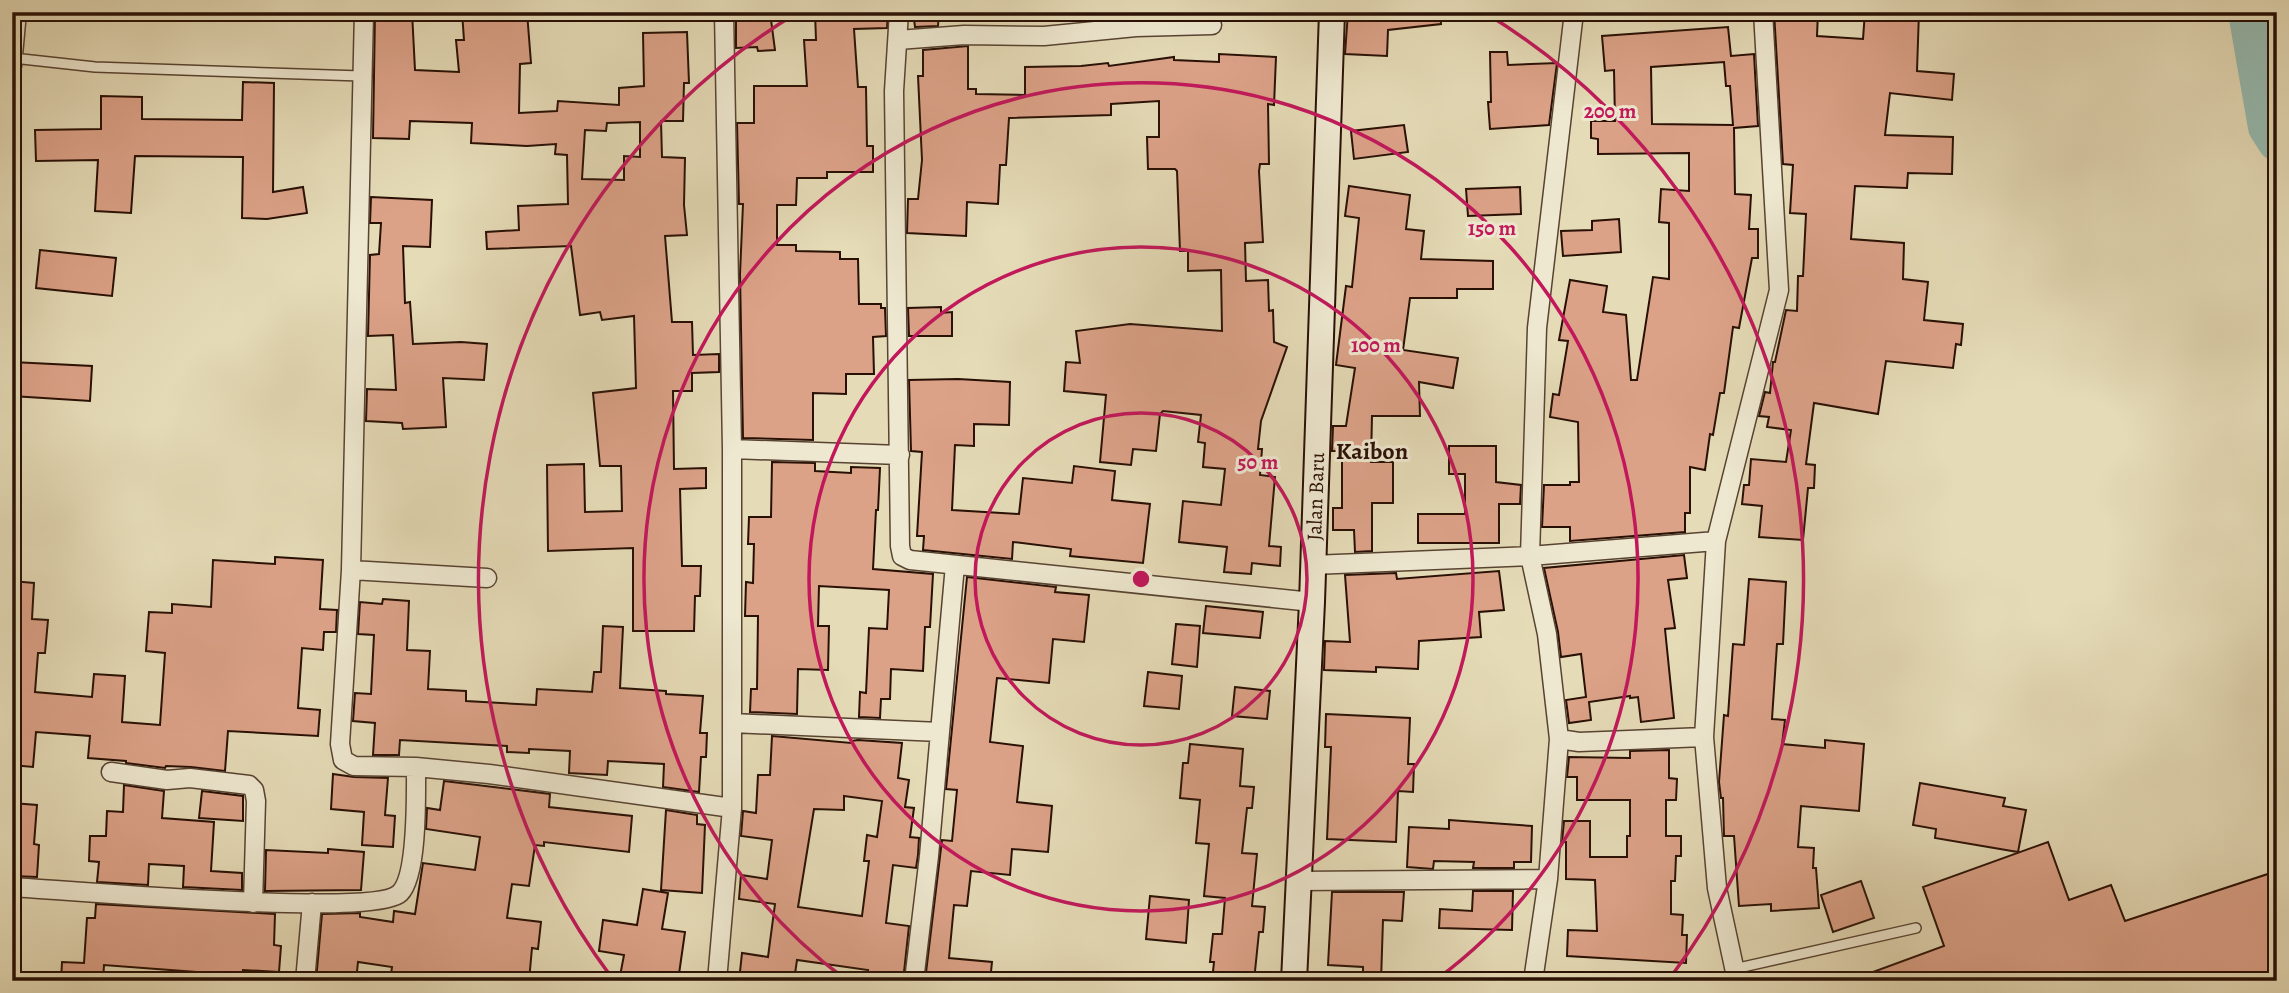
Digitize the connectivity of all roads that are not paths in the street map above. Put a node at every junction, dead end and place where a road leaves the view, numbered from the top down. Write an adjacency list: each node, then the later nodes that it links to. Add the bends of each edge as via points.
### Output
1 (17, 12): 10 (street)
2 (364, 12): 12 (street)
3 (724, 12): 13 (street)
4 (899, 12): 9 (street)
5 (1332, 12): 18 (street, Jalan Baru)
6 (1574, 12): 16 (street, via 1537,328)
7 (1763, 12): 15 (street, via 1779,290)
8 (1212, 25): 9 (street)
9 (898, 40): 14 (street, via 894,91)
10 (13, 58): 11 (street); 12 (lane, via 95,67)
11 (12, 66)
12 (361, 76): 19 (street)
13 (732, 449): 14 (street); 22 (street)
14 (900, 455): 17 (street, via 902,556)
15 (1716, 541): 16 (street); 24 (street)
16 (1530, 556): 18 (street); 25 (street, via 1548,634)
17 (955, 565): 21 (street); 23 (street)
18 (1311, 565): 21 (street, Jalan Baru)
19 (351, 570): 20 (street); 26 (street, via 340,744 343,760 354,766)
20 (486, 578)
21 (1312, 602): 30 (street, Jalan Baru)
22 (732, 723): 23 (street); 28 (street)
23 (940, 732): 38 (street)
24 (1704, 737): 25 (street); 35 (street, via 1717,888)
25 (1559, 739): 29 (street)
26 (416, 767): 28 (street); 33 (street, via 411,871 402,892 374,902)
27 (111, 772): 32 (street, via 249,785 256,801)
28 (732, 808): 37 (street)
29 (1548, 879): 30 (street); 40 (street)
30 (1298, 881): 39 (street, Jalan Baru)
31 (12, 887): 32 (street)
32 (253, 902): 33 (street)
33 (312, 903): 36 (street)
34 (1916, 928): 35 (lane)
35 (1736, 975)
36 (306, 981)
37 (717, 981)
38 (914, 981)
39 (1294, 981)
40 (1533, 981)

